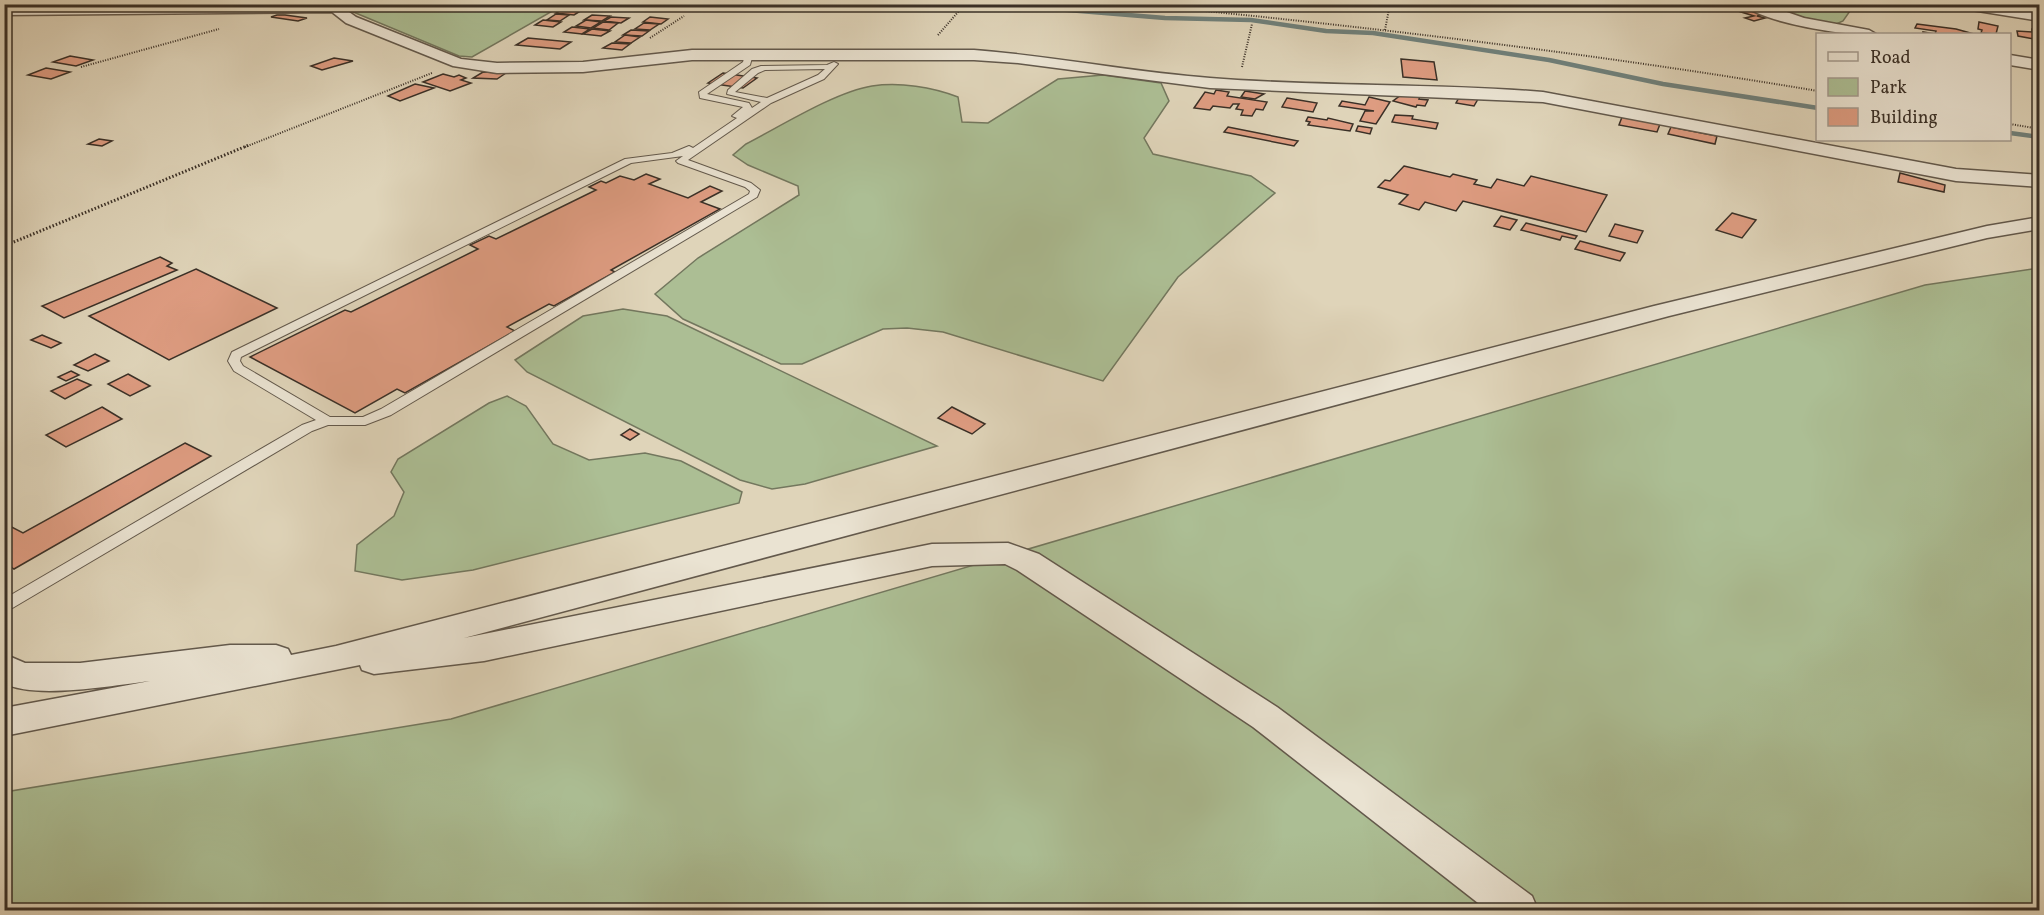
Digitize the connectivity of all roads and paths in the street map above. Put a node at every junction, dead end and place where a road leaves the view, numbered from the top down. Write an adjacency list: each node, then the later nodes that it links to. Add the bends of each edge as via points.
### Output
1 (965, 4): 14 (path)
2 (1134, 4): 11 (path)
3 (1390, 4): 11 (path)
4 (1749, 4): 12 (street, via 1801,22)
5 (1959, 4): 8 (street)
6 (336, 7): 7 (street); 17 (street, via 351,20)
7 (4, 10)
8 (2040, 17)
9 (1252, 24): 20 (path)
10 (223, 28): 19 (path)
11 (1385, 30): 21 (path, via 1678,68)
12 (1863, 33)
13 (749, 54): 15 (street); 17 (street, via 692,55 550,68); 32 (lane, via 747,63 703,96 748,108 679,155 628,161 236,355 238,368)
14 (924, 55): 15 (street); 20 (street, via 1018,58)
15 (836, 60): 22 (lane, via 821,76); 22 (lane, via 764,68 731,92)
16 (2011, 60): 18 (street)
17 (458, 63): 31 (path)
18 (2040, 65)
19 (81, 67)
20 (1238, 85): 26 (street, via 1543,97)
21 (1816, 91)
22 (768, 101): 32 (lane, via 681,161 748,185 756,190 754,195 386,412 364,421)
23 (2011, 124): 24 (path)
24 (2040, 129)
25 (2040, 162): 26 (street)
26 (1915, 167): 27 (street, via 1956,175)
27 (2040, 181)
28 (2040, 211): 30 (street, via 2002,218)
29 (2040, 224): 30 (street)
30 (1987, 232): 34 (street, via 1662,311)
31 (4, 246)
32 (327, 421): 33 (lane, via 307,428)
33 (4, 607)
34 (336, 659): 35 (street, via 230,658 80,676 20,676); 36 (street); 37 (street, via 377,661 484,648 932,555 1008,554 1028,562 1265,717)
35 (4, 667)
36 (4, 722)
37 (1518, 910)

